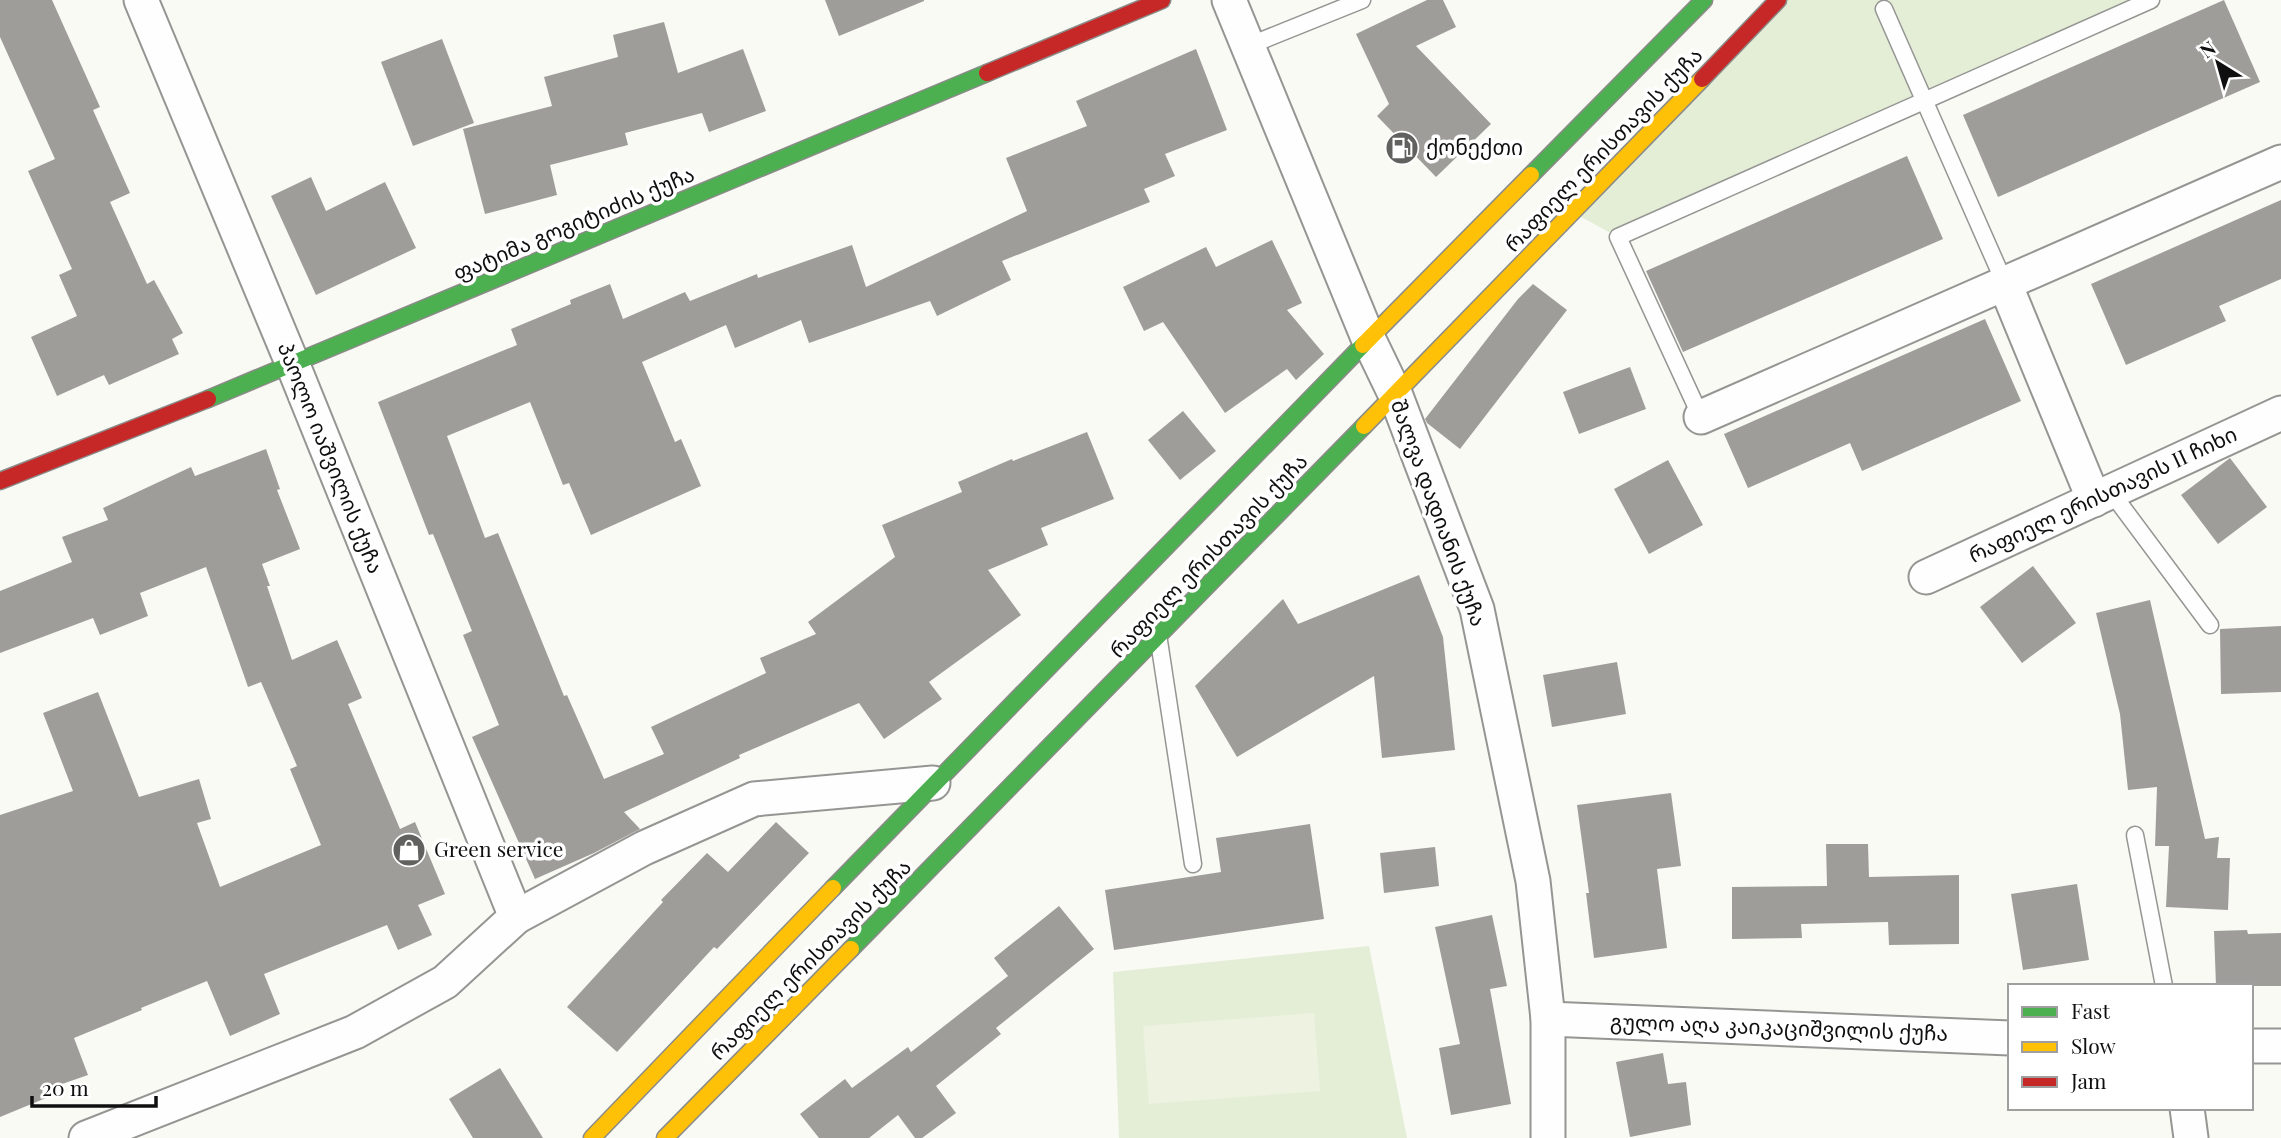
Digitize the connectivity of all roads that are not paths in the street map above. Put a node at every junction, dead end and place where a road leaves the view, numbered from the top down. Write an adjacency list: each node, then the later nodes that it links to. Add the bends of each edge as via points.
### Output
1 (141, 0): 14 (street, პაოლო იაშვილის ქუჩა)
2 (1162, 0): 14 (main road, ფატიმა გოგიტიძის ქუჩა)
3 (1229, 0): 9 (street, შალვა დადიანის ქუჩა)
4 (1362, 0): 9 (lane)
5 (1704, 0): 13 (main road, რაფიელ ერისთავის ქუჩა)
6 (1778, 0): 15 (main road, რაფიელ ერისთავის ქუჩა)
7 (2151, 0): 10 (lane)
8 (1884, 9): 10 (lane)
9 (1248, 46): 13 (street, შალვა დადიანის ქუჩა)
10 (1924, 101): 12 (lane); 17 (lane, via 1618,237)
11 (2281, 162): 12 (street)
12 (2005, 284): 17 (street); 19 (street)
13 (1368, 338): 15 (street, შალვა დადიანის ქუჩა); 23 (main road, რაფიელ ერისთავის ქუჩა)
14 (293, 365): 18 (main road, ფატიმა გოგიტიძის ქუჩა); 26 (street, პაოლო იაშვილის ქუჩა)
15 (1396, 396): 22 (main road, რაფიელ ერისთავის ქუჩა); 28 (street, შალვა დადიანის ქუჩა, via 1477,609 1533,881)
16 (2281, 413): 19 (street, რაფიელ ერისთავის II ჩიხი)
17 (1701, 417)
18 (0, 481)
19 (2102, 496): 20 (street, რაფიელ ერისთავის II ჩიხი); 21 (lane)
20 (1926, 577)
21 (2210, 625)
22 (1159, 637): 25 (lane); 35 (main road, რაფიელ ერისთავის ქუჩა)
23 (933, 783): 26 (street, via 754,799 644,848); 34 (main road, რაფიელ ერისთავის ქუჩა)
24 (2135, 835): 27 (lane)
25 (1193, 864)
26 (516, 917): 33 (street, via 444,982 355,1032)
27 (2164, 984)
28 (1548, 1019): 29 (street, გულო აღა კაიკაციშვილის ქუჩა); 36 (street, შალვა დადიანის ქუჩა)
29 (2008, 1038)
30 (2253, 1046): 31 (street)
31 (2281, 1046)
32 (2186, 1110): 37 (street)
33 (86, 1138)
34 (593, 1138)
35 (665, 1138)
36 (1548, 1138)
37 (2192, 1138)

